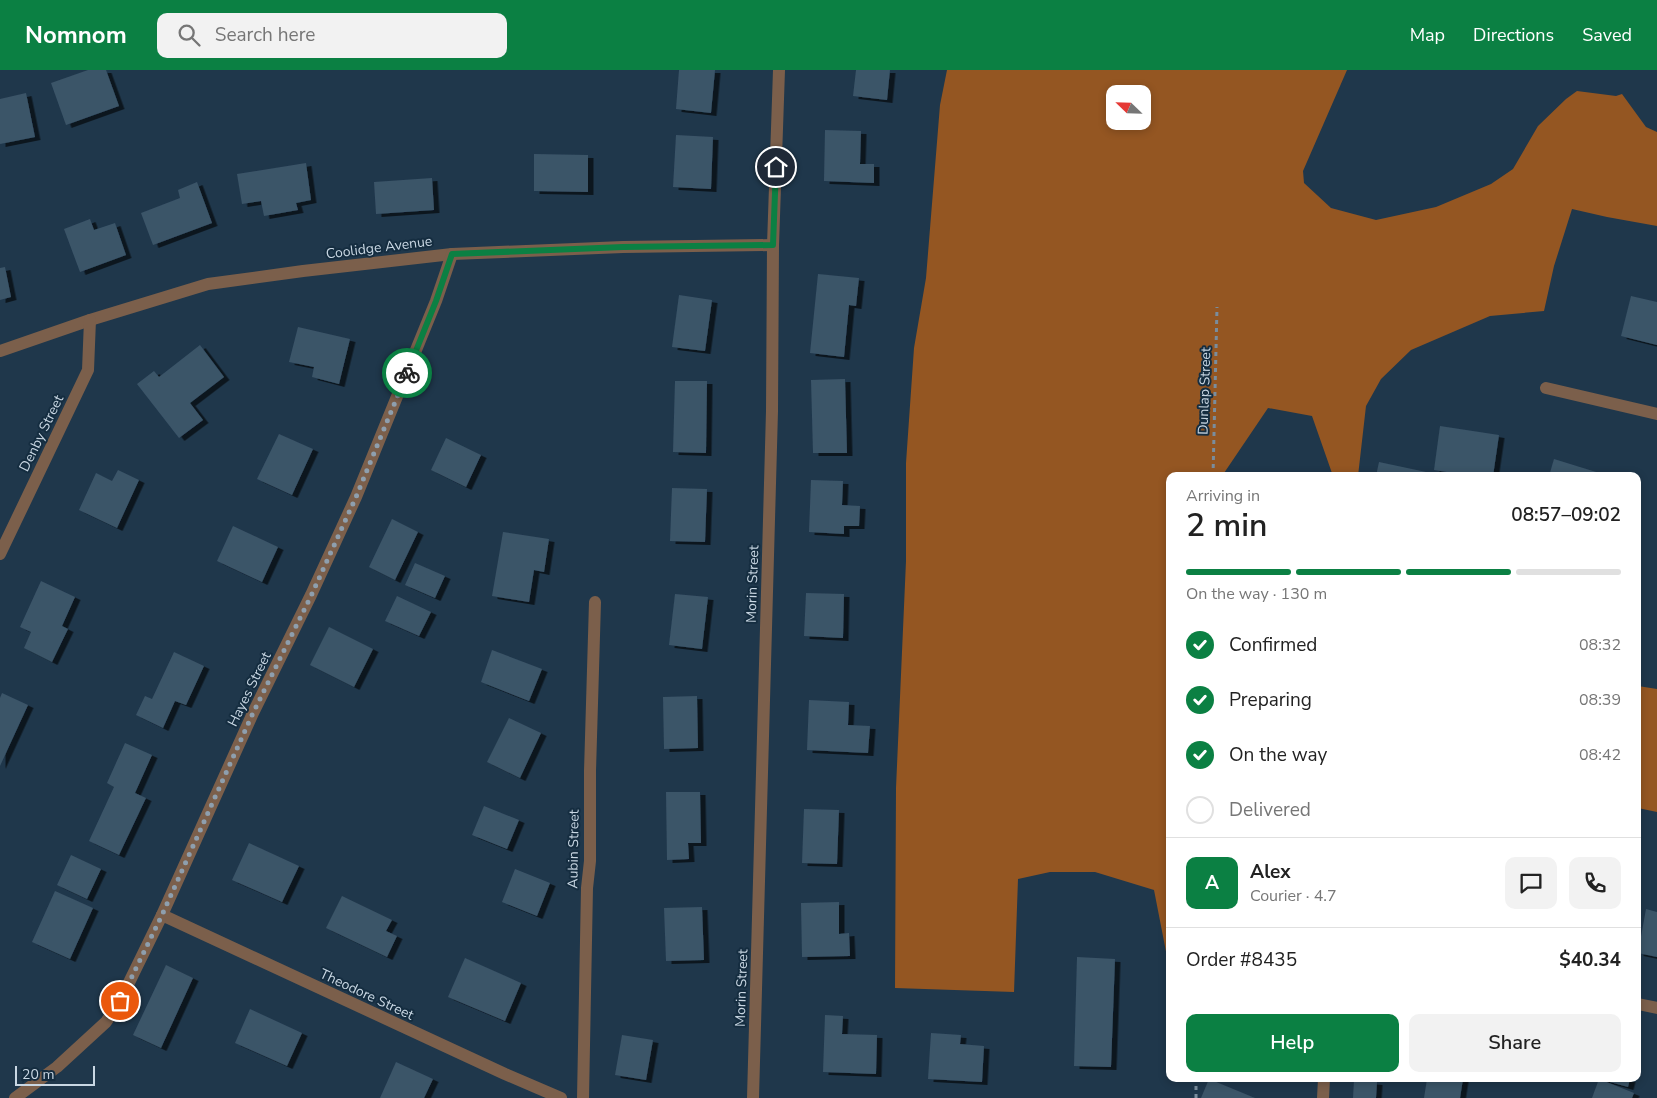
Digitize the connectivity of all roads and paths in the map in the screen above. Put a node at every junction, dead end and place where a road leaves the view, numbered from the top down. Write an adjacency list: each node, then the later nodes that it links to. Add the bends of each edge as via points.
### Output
1 (780, 70): 2 (street, Morin Street)
2 (773, 245): 3 (street, Coolidge Avenue); 20 (street, Morin Street, via 772,412)
3 (452, 254): 5 (street, Coolidge Avenue, via 208,284); 12 (street, Hayes Street, via 356,497)
4 (1217, 307): 9 (path, Dunlap Street)
5 (90, 320): 6 (street, Coolidge Avenue); 10 (street, Denby Street, via 88,370)
6 (0, 351)
7 (1546, 388): 8 (street)
8 (1657, 414)
9 (1213, 472)
10 (0, 554)
11 (595, 602): 19 (street, Aubin Street)
12 (162, 915): 17 (street, Hayes Street, via 120,1001 106,1022 57,1067); 18 (street, Theodore Street)
13 (1641, 1005): 14 (street)
14 (1657, 1008)
15 (1196, 1082): 21 (path)
16 (1324, 1082): 22 (street)
17 (15, 1098)
18 (561, 1098)
19 (583, 1098)
20 (753, 1098)
21 (1196, 1098)
22 (1323, 1098)

